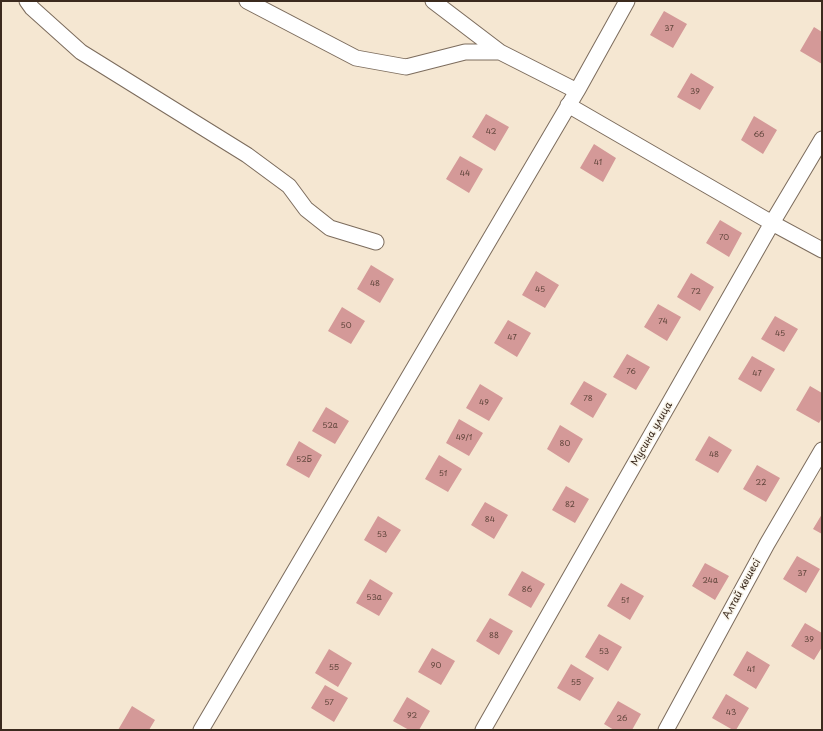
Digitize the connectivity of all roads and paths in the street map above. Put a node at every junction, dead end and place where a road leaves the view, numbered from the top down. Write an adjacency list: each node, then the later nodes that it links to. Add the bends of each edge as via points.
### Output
1 (27, 1): 10 (street, via 81,52 247,155 289,186 306,209 330,228)
2 (247, 1): 5 (street, via 356,58 406,67 465,52)
3 (433, 1): 5 (street)
4 (627, 1): 6 (street)
5 (500, 52): 6 (street)
6 (577, 91): 7 (street)
7 (568, 105): 9 (street); 13 (street)
8 (822, 139): 9 (street, Мусина улица)
9 (772, 223): 11 (street); 14 (street, Мусина улица)
10 (376, 242)
11 (822, 250)
12 (822, 450): 15 (street, Алтай көшесі, via 767,544)
13 (201, 730)
14 (483, 730)
15 (666, 730)

